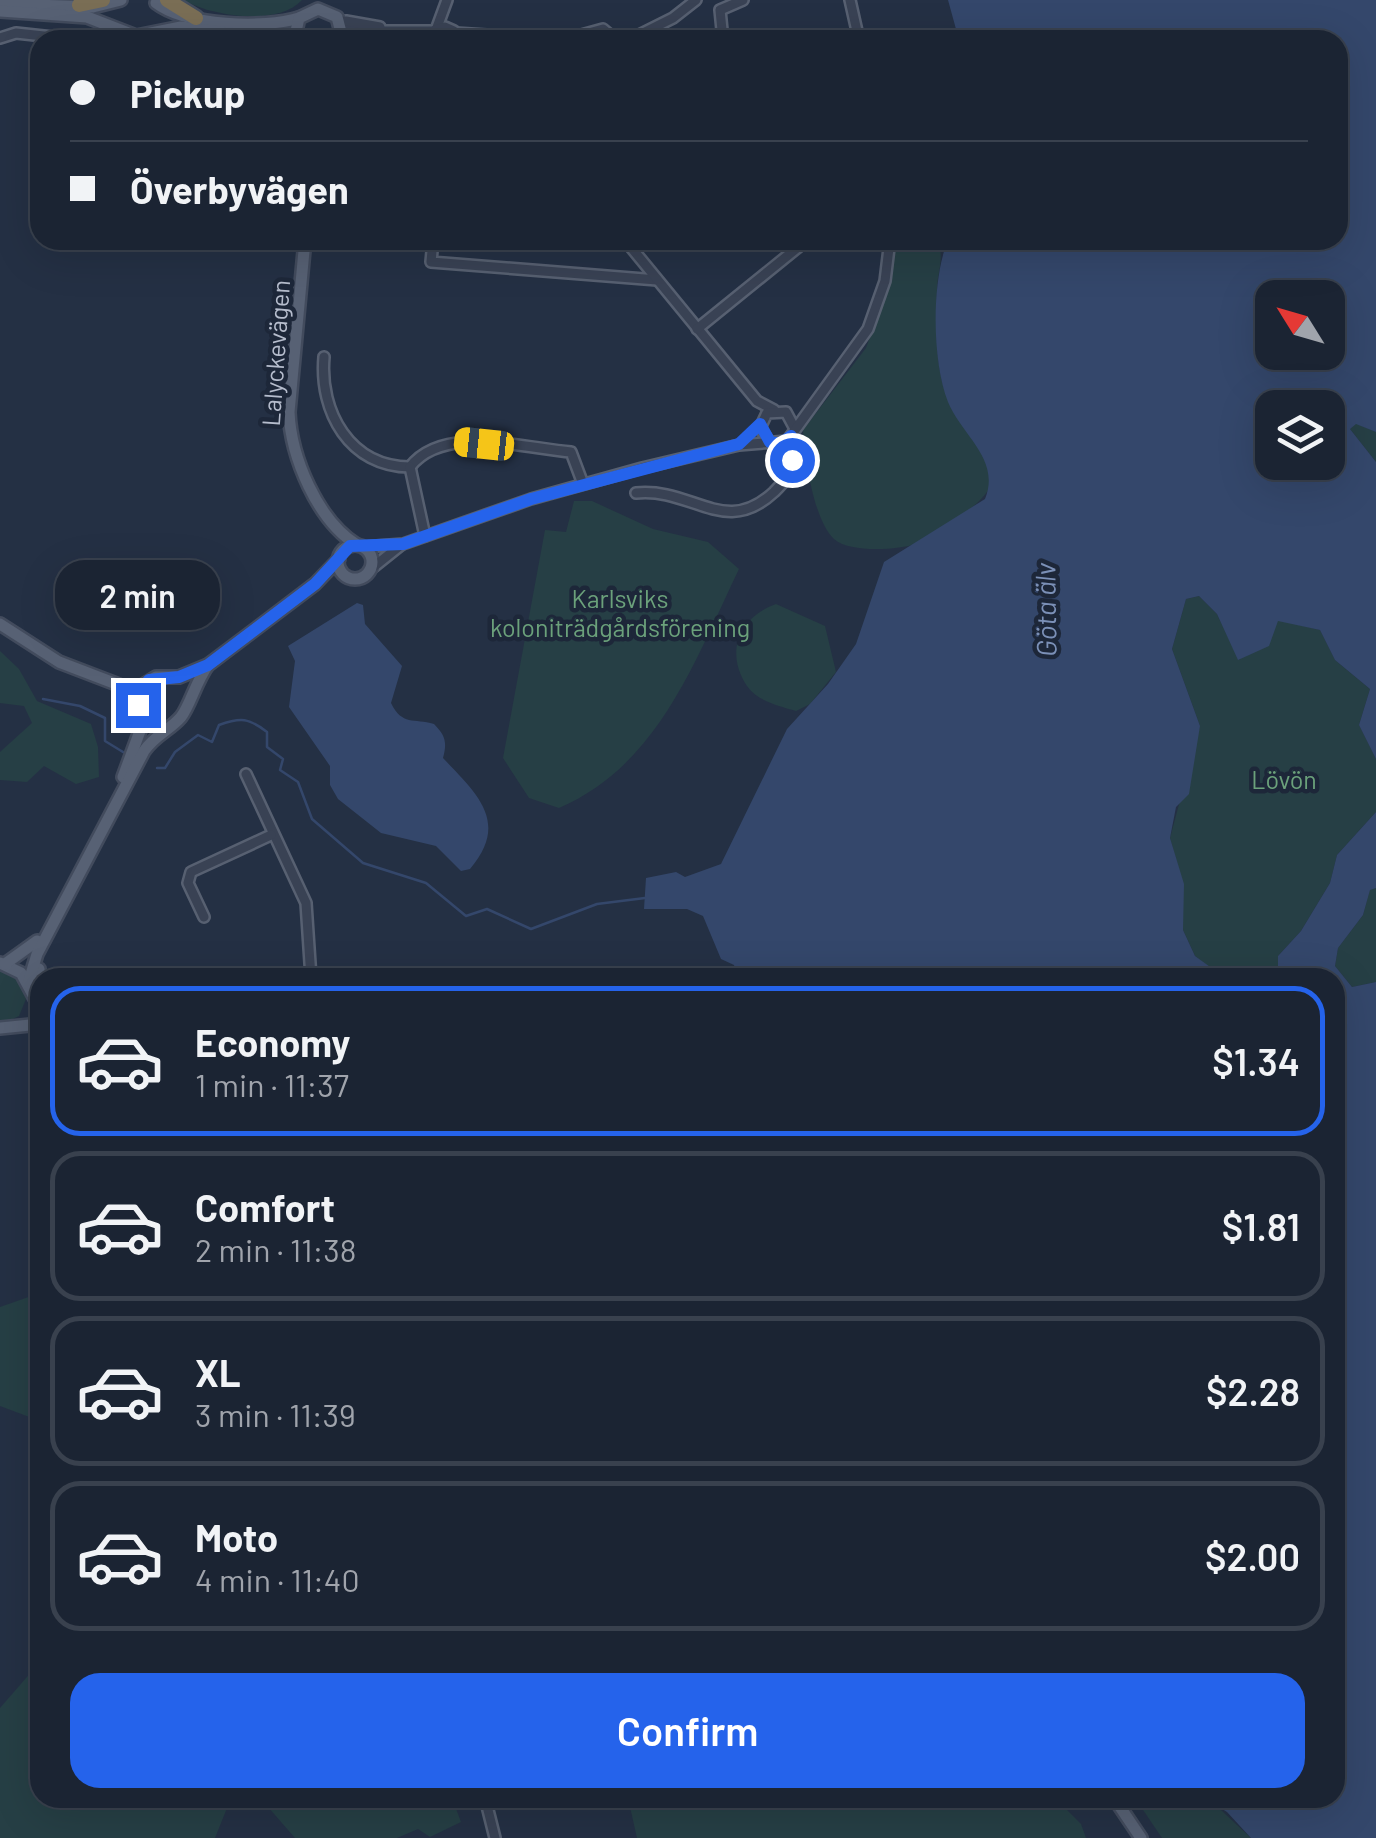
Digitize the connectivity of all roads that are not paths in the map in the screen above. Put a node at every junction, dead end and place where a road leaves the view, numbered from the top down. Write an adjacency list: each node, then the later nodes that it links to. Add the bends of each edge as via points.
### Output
1 (102, 0): 10 (highway)
2 (121, 0): 10 (main road); 15 (main road)
3 (310, 0): 12 (main road)
4 (329, 0): 13 (main road)
5 (696, 0): 16 (street)
6 (743, 0): 26 (street, via 720,10)
7 (850, 0): 27 (street)
8 (159, 1): 14 (highway); 17 (main road)
9 (21, 5): 10 (main road); 11 (main road); 15 (main road)
10 (79, 5)
11 (0, 10)
12 (301, 16): 13 (main road, via 322,9); 14 (main road, via 270,25); 20 (main road)
13 (337, 17): 21 (main road); 22 (street)
14 (196, 18)
15 (121, 29)
16 (649, 29): 25 (street)
17 (150, 30)
18 (164, 30): 19 (main road)
19 (205, 30)
20 (297, 30)
21 (341, 30)
22 (389, 30)
23 (435, 30): 24 (street, via 448,0)
24 (455, 30)
25 (644, 30)
26 (722, 30)
27 (856, 30)
28 (30, 35): 29 (street)
29 (0, 38)
30 (304, 250): 50 (main road, Lalyckevägen, via 290,422 298,458)
31 (432, 250): 35 (street, via 431,262)
32 (632, 250): 35 (street)
33 (792, 250): 36 (street)
34 (889, 250): 39 (street, via 868,329)
35 (657, 280): 36 (street)
36 (697, 328): 38 (street)
37 (324, 357): 47 (street, via 324,398 340,430 376,462)
38 (757, 401): 40 (street); 42 (street)
39 (812, 402): 41 (street); 43 (street)
40 (774, 410): 41 (street); 42 (street)
41 (786, 412): 43 (street)
42 (761, 421): 44 (street); 45 (street)
43 (792, 433): 44 (street); 46 (street)
44 (773, 443): 45 (street); 46 (street)
45 (739, 444): 48 (street)
46 (789, 450): 49 (street, via 787,476 750,511 726,513 668,494)
47 (410, 467): 48 (street, via 450,440 571,452); 51 (street)
48 (584, 484): 51 (street)
49 (636, 492)
50 (330, 519): 53 (main road, Lalyckevägen); 54 (main road, Lalyckevägen)
51 (425, 536): 52 (street)
52 (403, 544): 53 (street); 55 (street)
53 (360, 546): 54 (main road, via 348,547); 55 (main road, via 372,556)
54 (339, 558): 56 (main road); 57 (main road)
55 (371, 569): 56 (main road, via 360,579)
56 (348, 578): 57 (main road)
57 (315, 584): 59 (main road)
58 (0, 624): 62 (main road, via 59,662)
59 (208, 665): 60 (main road); 63 (main road)
60 (170, 677): 61 (main road); 63 (main road)
61 (149, 680): 62 (main road); 64 (main road)
62 (110, 681): 64 (main road)
63 (187, 699): 65 (main road, via 183,714)
64 (139, 706): 65 (main road, via 153,724); 67 (main road, via 138,743)
65 (168, 725): 67 (main road, via 144,750)
66 (246, 774): 68 (street)
67 (114, 805): 69 (main road)
68 (271, 834): 70 (street, via 191,872 188,883); 75 (street, via 306,903)
69 (70, 893): 71 (main road); 73 (main road)
70 (204, 917)
71 (53, 922): 72 (main road, via 31,948); 74 (main road)
72 (2, 963): 76 (main road, via 18,970)
73 (40, 968)
74 (40, 968)
75 (310, 968)
76 (30, 987)
77 (30, 1000): 78 (main road)
78 (6, 1027)
79 (488, 1808): 81 (street)
80 (1121, 1808): 82 (main road)
81 (495, 1838)
82 (1141, 1838)

